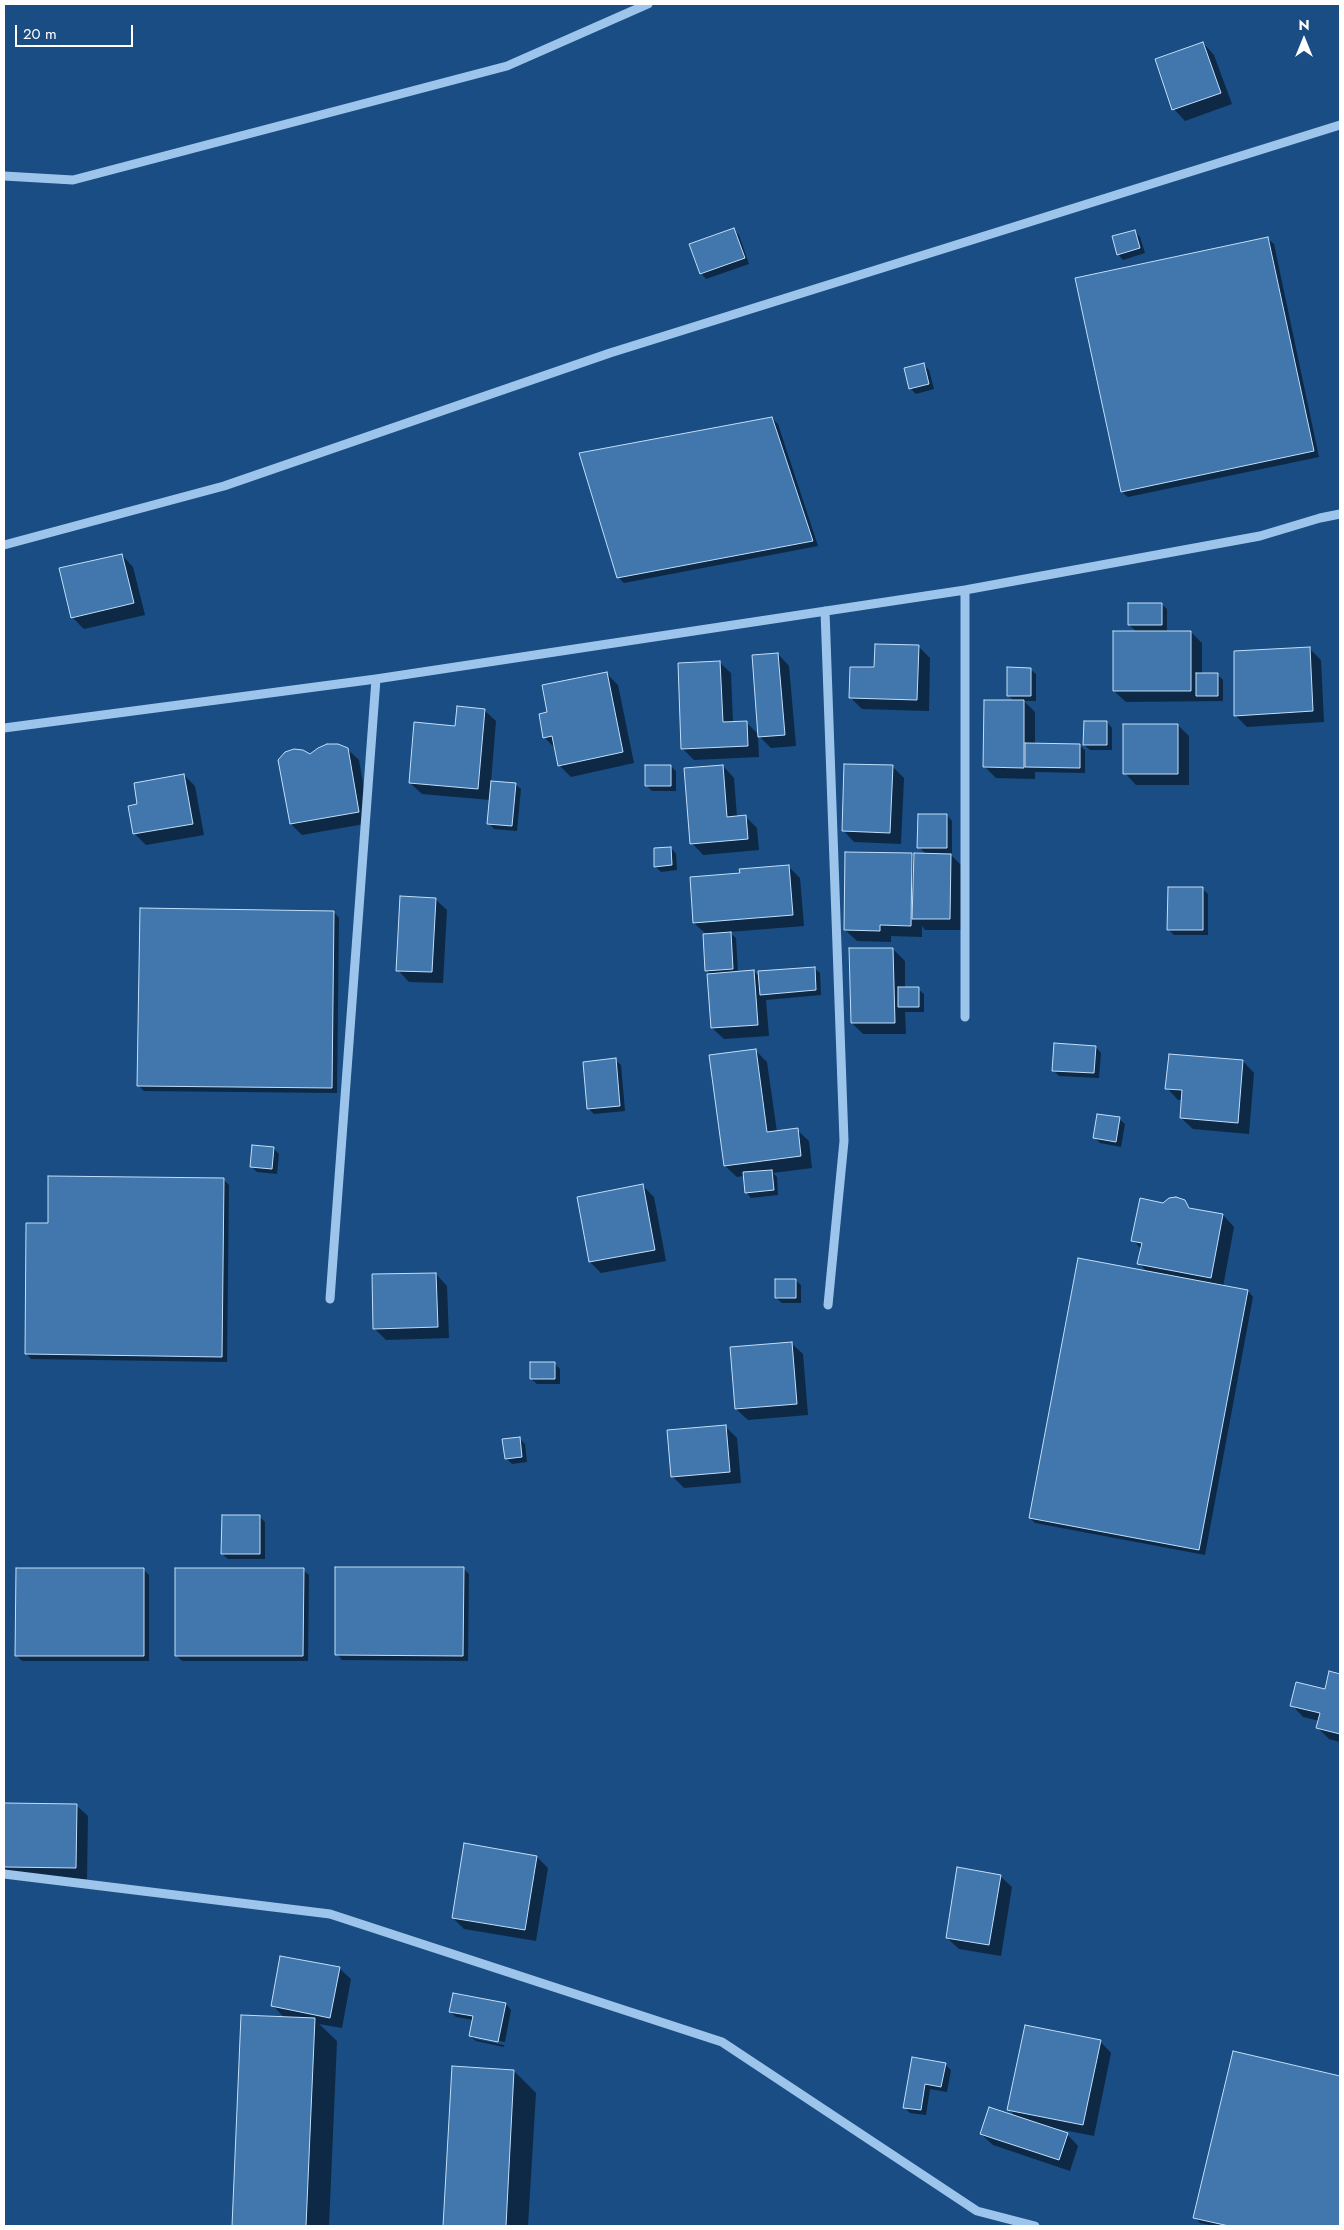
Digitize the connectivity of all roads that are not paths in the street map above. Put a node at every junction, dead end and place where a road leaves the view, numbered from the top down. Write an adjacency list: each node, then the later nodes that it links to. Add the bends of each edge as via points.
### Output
1 (648, 4): 3 (lane, via 497,68 73,180)
2 (1340, 125): 5 (lane, via 610,353 224,486)
3 (4, 176)
4 (1340, 514): 6 (lane, via 1260,536)
5 (4, 545)
6 (965, 590): 7 (lane); 10 (lane)
7 (825, 610): 8 (lane); 12 (lane, via 844,1142)
8 (376, 679): 9 (lane); 11 (lane)
9 (4, 728)
10 (966, 1017)
11 (330, 1299)
12 (828, 1305)
13 (4, 1874): 14 (lane, via 330,1914 722,2042 977,2211)
14 (1035, 2226)

